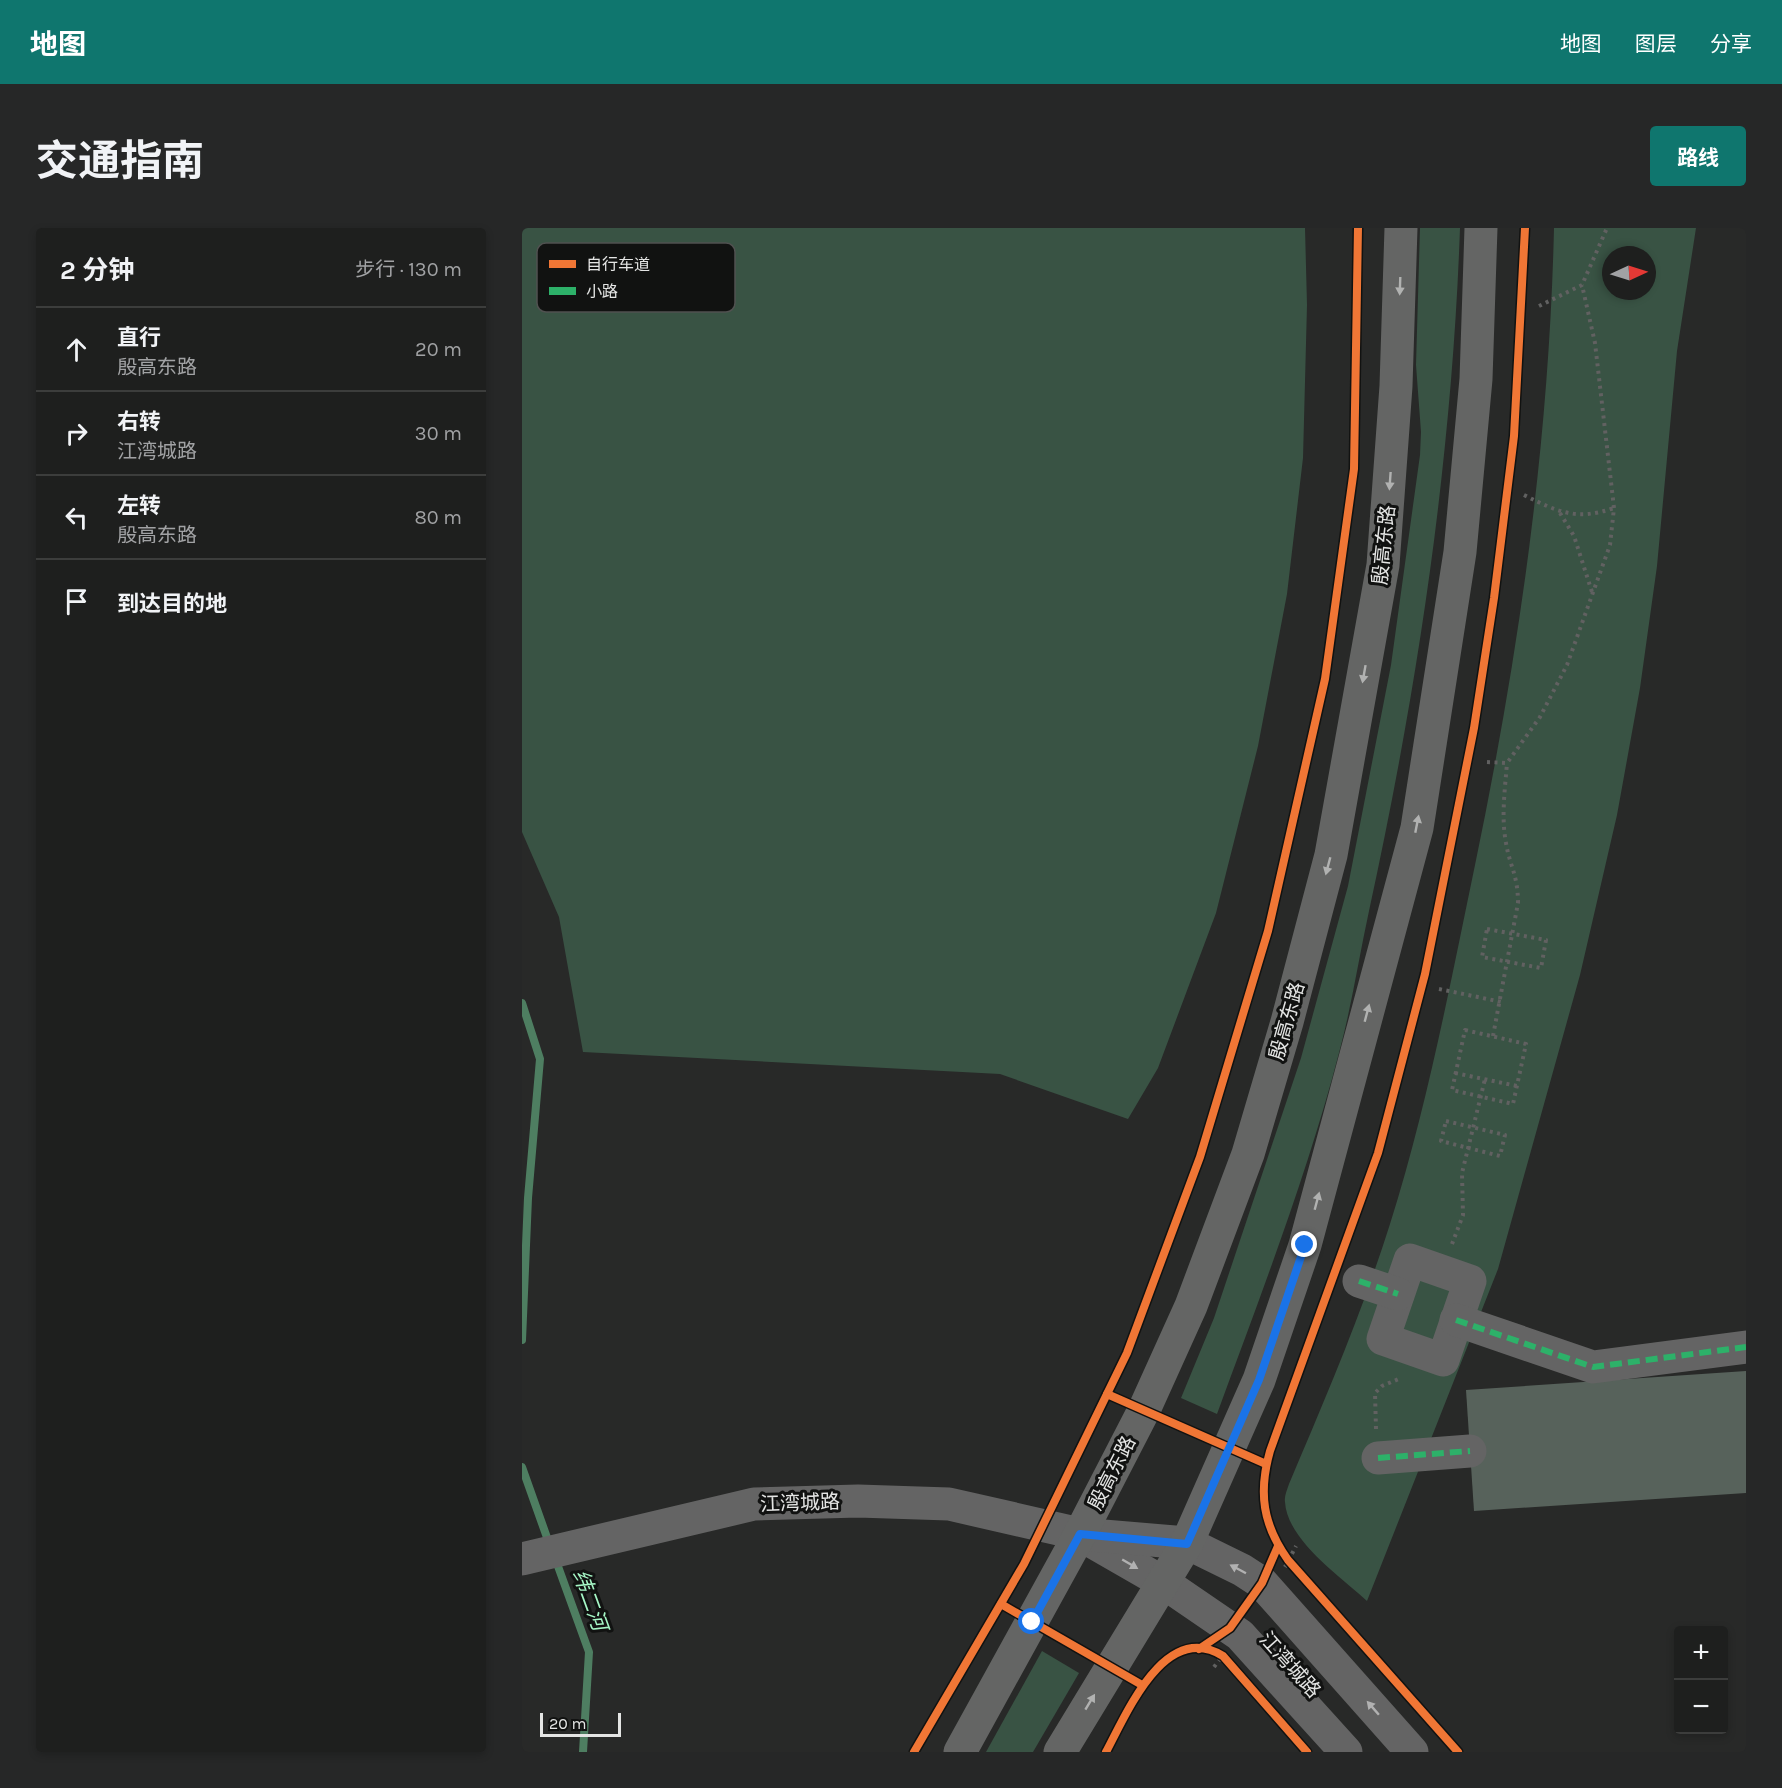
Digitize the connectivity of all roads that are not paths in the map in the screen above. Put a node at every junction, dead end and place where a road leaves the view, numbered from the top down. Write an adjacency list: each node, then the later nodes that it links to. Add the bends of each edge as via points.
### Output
1 (1401, 228): 9 (main road, 殷高东路, one-way to 9, via 1396,386 1383,565 1331,855 1248,1154 1191,1306 1144,1410)
2 (1481, 228): 10 (main road, one-way to 2, via 1259,1380 1305,1245 1417,828 1460,552 1476,379)
3 (1359, 1281): 4 (street)
4 (1398, 1294): 5 (street, via 1410,1260 1470,1281); 5 (street, via 1383,1339 1443,1360)
5 (1456, 1320): 6 (street, via 1593,1367)
6 (1746, 1347)
7 (1470, 1451): 8 (street)
8 (1378, 1458)
9 (1080, 1534): 10 (street, 江湾城路); 11 (street, 江湾城路, via 949,1504 754,1504); 12 (street, 江湾城路, one-way to 12); 13 (main road, 殷高东路)
10 (1187, 1544): 12 (main road); 16 (street, 江湾城路, one-way to 10, via 1262,1583)
11 (522, 1559)
12 (1164, 1583): 14 (main road, one-way to 12); 15 (street, 江湾城路, via 1240,1635)
13 (960, 1752)
14 (1060, 1752)
15 (1346, 1752)
16 (1412, 1752)

